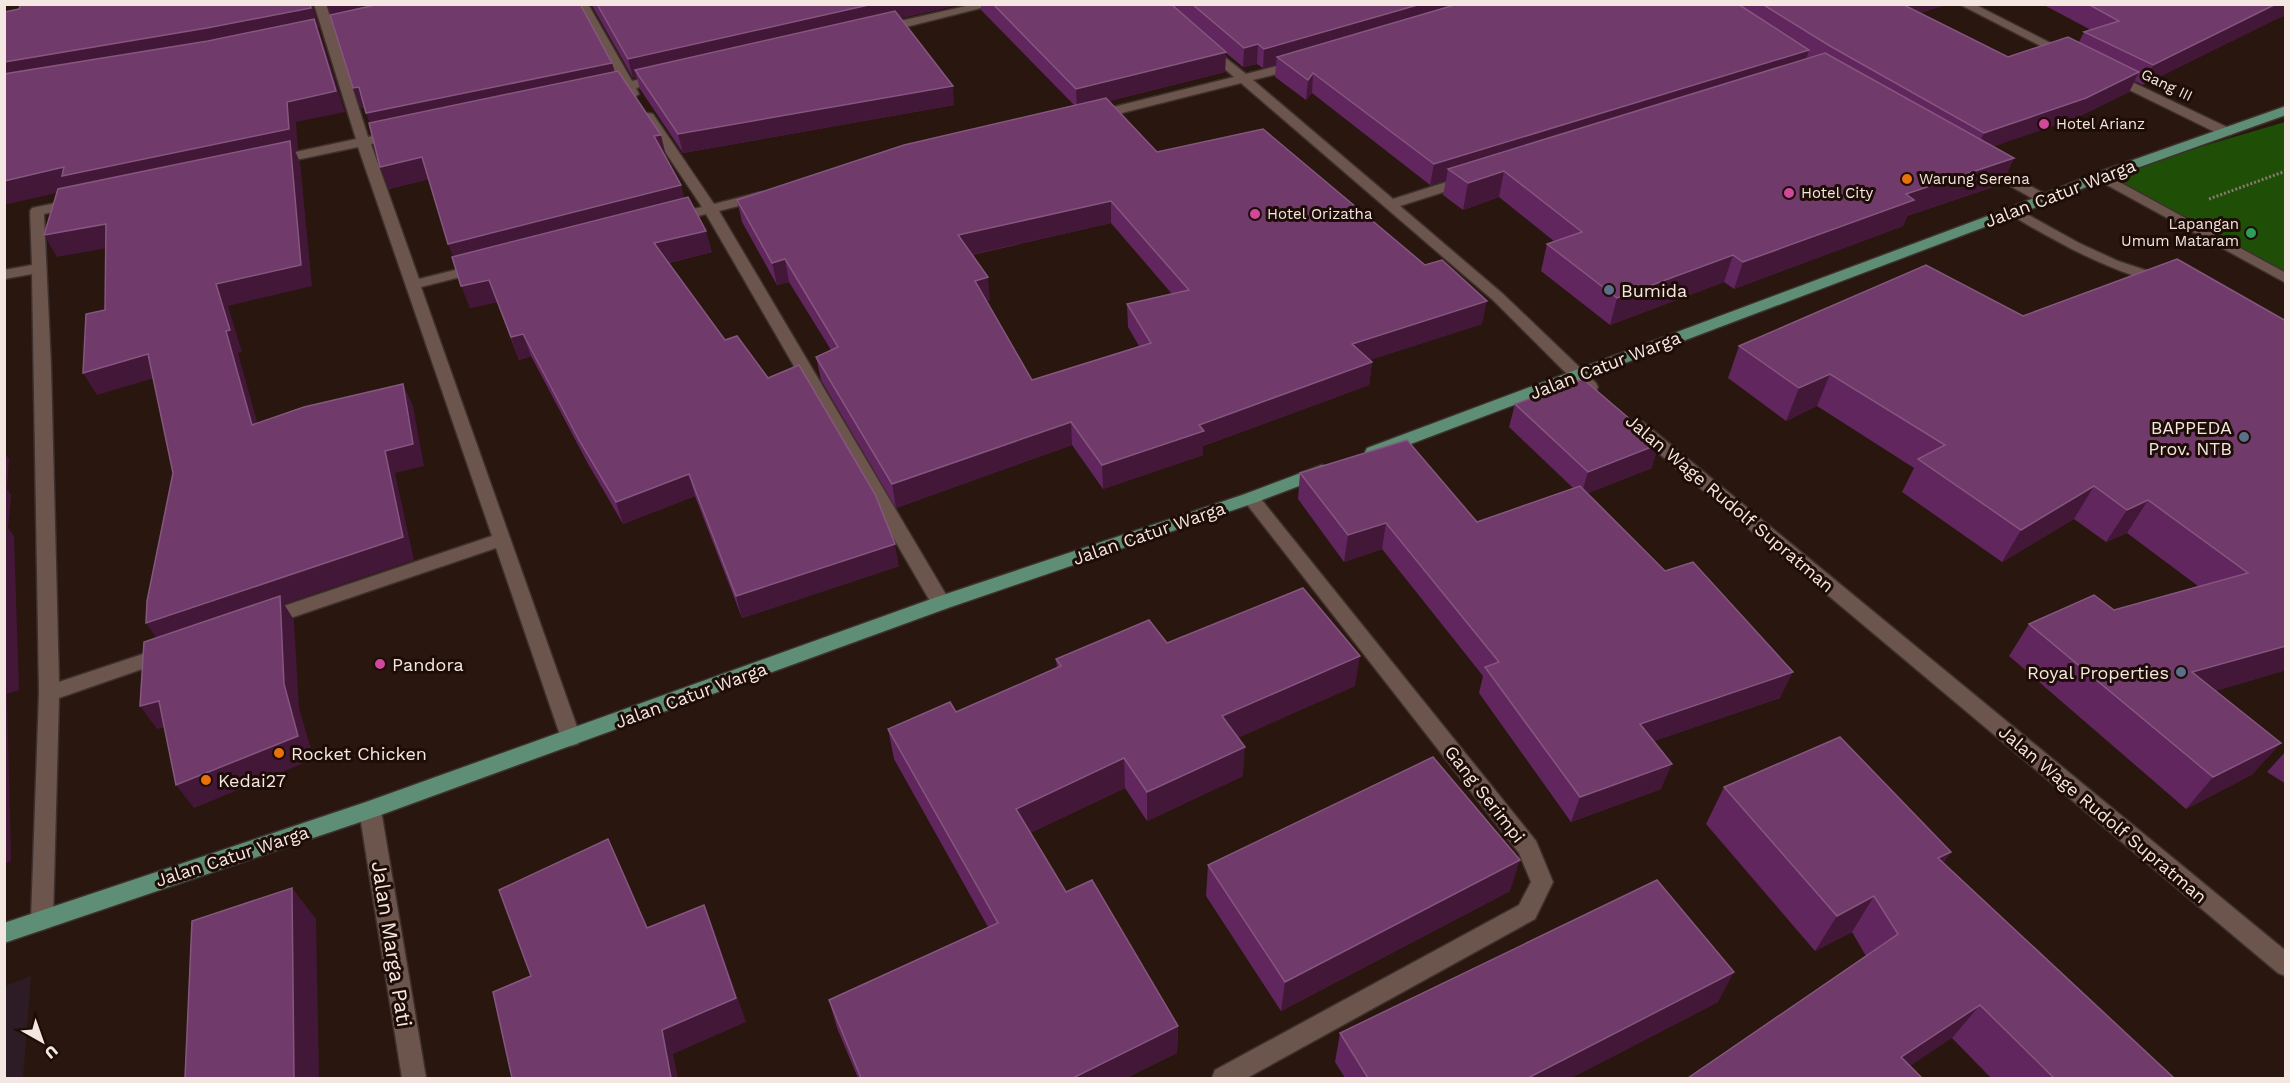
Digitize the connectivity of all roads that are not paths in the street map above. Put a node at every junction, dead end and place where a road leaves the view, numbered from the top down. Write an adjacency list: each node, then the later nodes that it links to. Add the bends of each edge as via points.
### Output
1 (320, 4): 18 (street)
2 (582, 4): 12 (street)
3 (992, 4): 5 (street)
4 (1964, 4): 8 (street)
5 (867, 33)
6 (1192, 34): 11 (street)
7 (1314, 60): 11 (street)
8 (2079, 61)
9 (2100, 71): 17 (street, Gang III)
10 (673, 76): 12 (street)
11 (1245, 80): 15 (street); 26 (street)
12 (628, 86): 13 (street); 27 (street)
13 (593, 93)
14 (2286, 110): 17 (main road, Jalan Catur Warga)
15 (1082, 119)
16 (409, 132): 18 (street)
17 (2226, 132): 22 (main road, Jalan Catur Warga)
18 (363, 141): 20 (street); 34 (street)
19 (1973, 159): 24 (street)
20 (258, 164)
21 (1481, 176): 26 (street)
22 (2101, 176): 24 (main road, Jalan Catur Warga); 33 (street)
23 (780, 192): 27 (street)
24 (2044, 199): 28 (main road, Jalan Catur Warga)
25 (84, 201): 31 (street, via 37,212)
26 (1392, 204): 36 (street, via 1498,297)
27 (711, 208): 29 (street); 41 (street)
28 (2014, 211): 35 (street, via 2113,264); 36 (main road, Jalan Catur Warga)
29 (665, 220)
30 (493, 265): 34 (street)
31 (39, 268): 32 (street); 44 (street)
32 (4, 275)
33 (2286, 279)
34 (413, 285): 40 (street)
35 (2176, 285)
36 (1576, 375): 37 (street); 39 (main road, Jalan Catur Warga)
37 (1604, 398)
38 (1623, 414): 49 (street, Jalan Wage Rudolf Supratman)
39 (1251, 498): 41 (main road, Jalan Catur Warga); 51 (street, Gang Serimpi, via 1528,848 1542,882 1527,912)
40 (501, 540): 42 (street); 45 (street)
41 (941, 603): 45 (main road, Jalan Catur Warga)
42 (253, 624)
43 (185, 647): 44 (street)
44 (49, 693): 47 (street)
45 (571, 738): 46 (main road, Jalan Catur Warga)
46 (370, 810): 47 (main road, Jalan Catur Warga); 50 (street, Jalan Marga Pati)
47 (42, 920): 48 (main road, Jalan Catur Warga)
48 (4, 933)
49 (2286, 966)
50 (414, 1078)
51 (1224, 1078)

